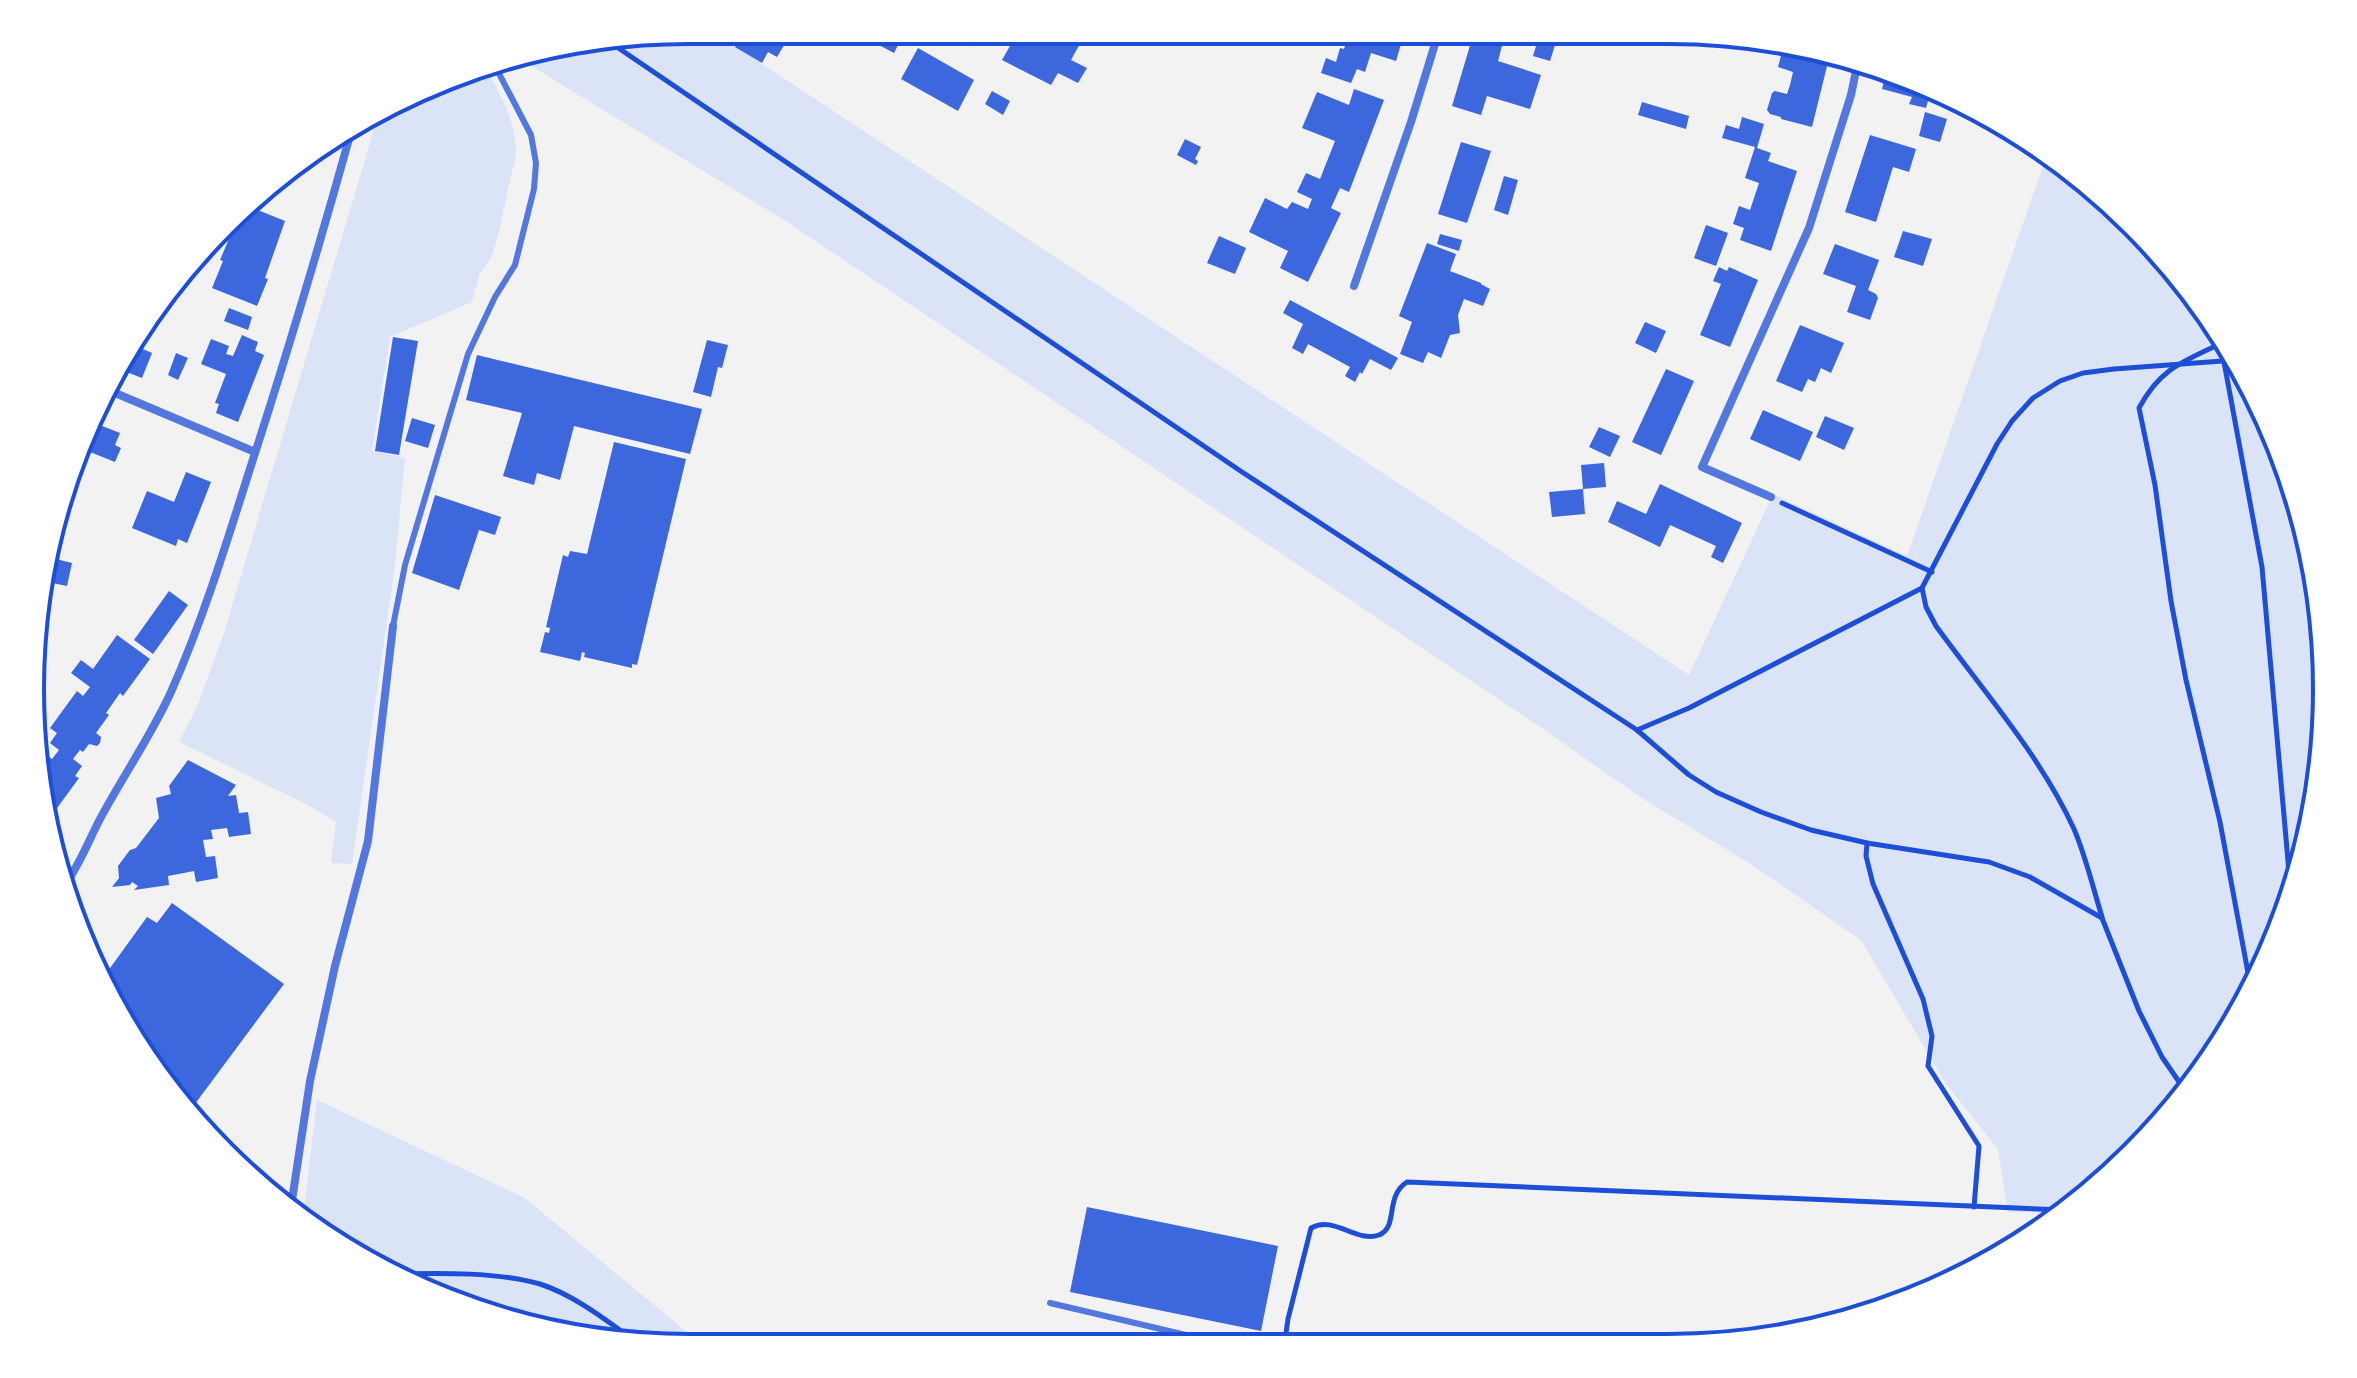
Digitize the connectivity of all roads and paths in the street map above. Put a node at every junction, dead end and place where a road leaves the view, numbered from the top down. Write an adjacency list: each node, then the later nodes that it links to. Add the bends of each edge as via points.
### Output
1 (1435, 44): 6 (street)
2 (619, 48): 16 (path, via 1242,472)
3 (1856, 72): 12 (street, via 1809,228 1702,467)
4 (499, 73): 15 (lane, via 531,135 534,189 515,265 468,354 403,574)
5 (348, 142): 11 (street)
6 (1354, 286)
7 (2214, 347): 9 (path)
8 (2224, 362): 9 (path); 18 (path, via 2262,567)
9 (2173, 366): 13 (path, via 2083,373 2033,398 1997,444); 21 (path, via 2150,388 2139,408 2176,627)
10 (116, 393): 11 (street)
11 (255, 452): 19 (street, via 171,691)
12 (1771, 497): 13 (path)
13 (1932, 572): 14 (path)
14 (1922, 588): 16 (path); 20 (path, via 1936,626 2062,806)
15 (393, 626): 23 (street, via 368,841 310,1081)
16 (1637, 730): 17 (path, via 1716,792 1811,830)
17 (1867, 843): 20 (path, via 1989,862 2030,877); 24 (path, via 1873,884 1925,1009 1932,1036 1928,1066 1979,1146)
18 (2288, 865)
19 (72, 876)
20 (2102, 918): 22 (path, via 2139,1011)
21 (2248, 971)
22 (2180, 1083)
23 (292, 1198)
24 (1974, 1207): 25 (path); 30 (path, via 1407,1182 1398,1188 1387,1230 1377,1236 1328,1224 1311,1228)
25 (2049, 1210)
26 (420, 1275): 28 (path, via 542,1285)
27 (1050, 1303): 29 (lane)
28 (618, 1330)
29 (1182, 1334)
30 (1286, 1334)

